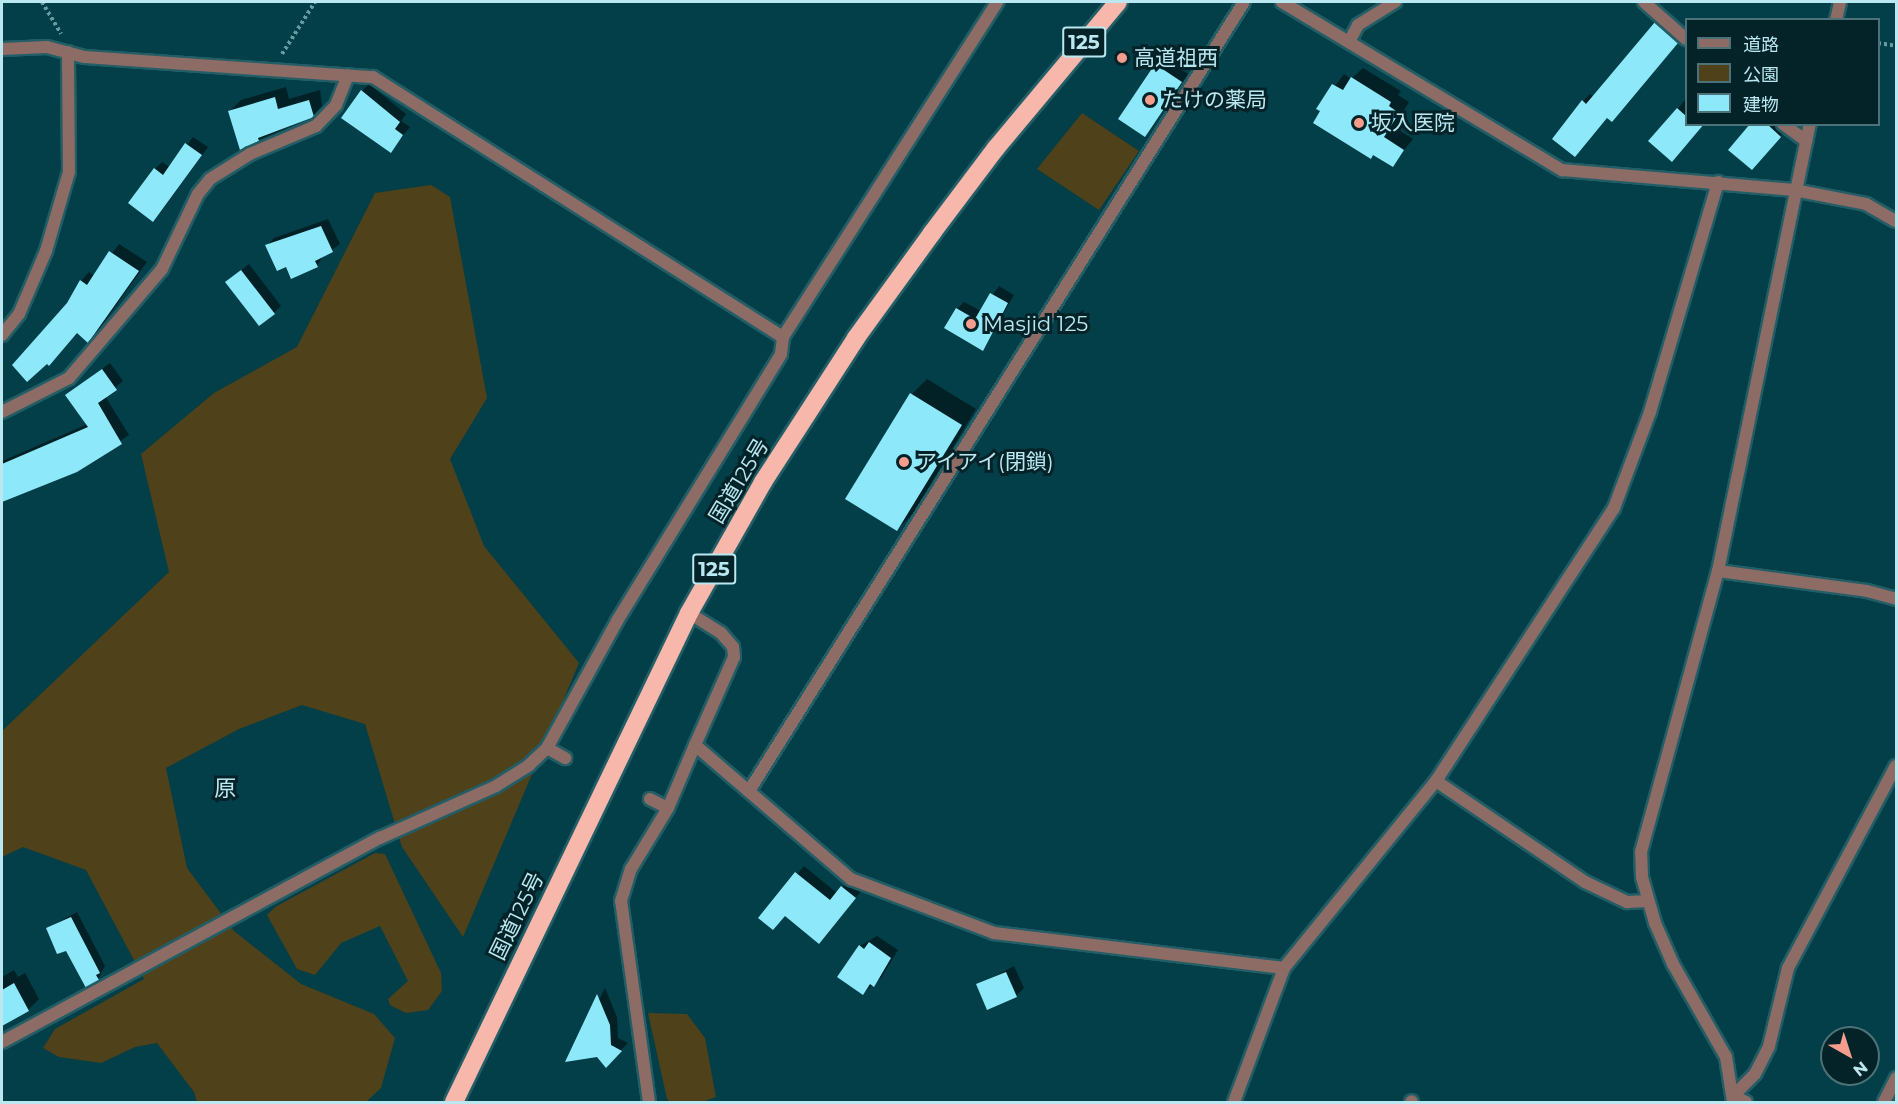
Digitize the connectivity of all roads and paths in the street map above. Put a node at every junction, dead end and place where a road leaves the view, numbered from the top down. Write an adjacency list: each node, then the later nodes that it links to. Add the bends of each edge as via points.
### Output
1 (42, 2): 16 (path)
2 (315, 2): 17 (path)
3 (997, 2): 26 (street)
4 (1118, 2): 30 (highway, 国道125号 / 125, via 996,148 856,338 763,482)
5 (1244, 2): 36 (street)
6 (1282, 2): 12 (street)
7 (1395, 2): 12 (street, via 1358,25)
8 (1644, 2): 11 (street)
9 (1840, 2): 10 (street)
10 (1836, 18)
11 (1685, 38)
12 (1348, 42): 22 (street, via 1562,170)
13 (1880, 43): 14 (path)
14 (1896, 46)
15 (2, 50): 16 (street, via 47,47)
16 (68, 52): 17 (street); 25 (street, via 69,172 41,261 19,314)
17 (272, 70): 18 (street)
18 (348, 75): 26 (street, via 373,76); 27 (street, via 336,105 316,126 250,154 210,179 198,194 162,269 69,378)
19 (1786, 126): 21 (street)
20 (1810, 126): 21 (street)
21 (1806, 141): 23 (street)
22 (1718, 182): 23 (street); 35 (street, via 1650,412 1614,508)
23 (1794, 190): 24 (street, via 1866,204); 28 (street)
24 (1896, 221)
25 (2, 335)
26 (783, 337): 32 (street, via 781,354 617,621)
27 (2, 412)
28 (1718, 571): 29 (street, via 1867,591); 39 (street, via 1642,846 1640,862)
29 (1896, 599)
30 (689, 613): 31 (street, via 721,633 733,647 734,657); 44 (highway, 国道125号 / 125)
31 (695, 745): 36 (street); 38 (street)
32 (547, 748): 33 (street); 41 (street, via 496,786 380,838)
33 (565, 758)
34 (1896, 766): 43 (street, via 1788,968 1769,1046 1755,1074)
35 (1437, 781): 39 (street, via 1585,882 1627,902); 40 (street)
36 (749, 791): 40 (street, via 851,879 994,933)
37 (650, 800): 38 (street)
38 (668, 808): 45 (street, via 631,869 621,901)
39 (1647, 901): 43 (street, via 1673,964 1726,1057)
40 (1284, 968): 46 (street)
41 (2, 1041)
42 (1896, 1078): 48 (street)
43 (1733, 1099): 47 (street)
44 (454, 1102)
45 (649, 1102)
46 (1234, 1102)
47 (1746, 1102)
48 (1884, 1102)

